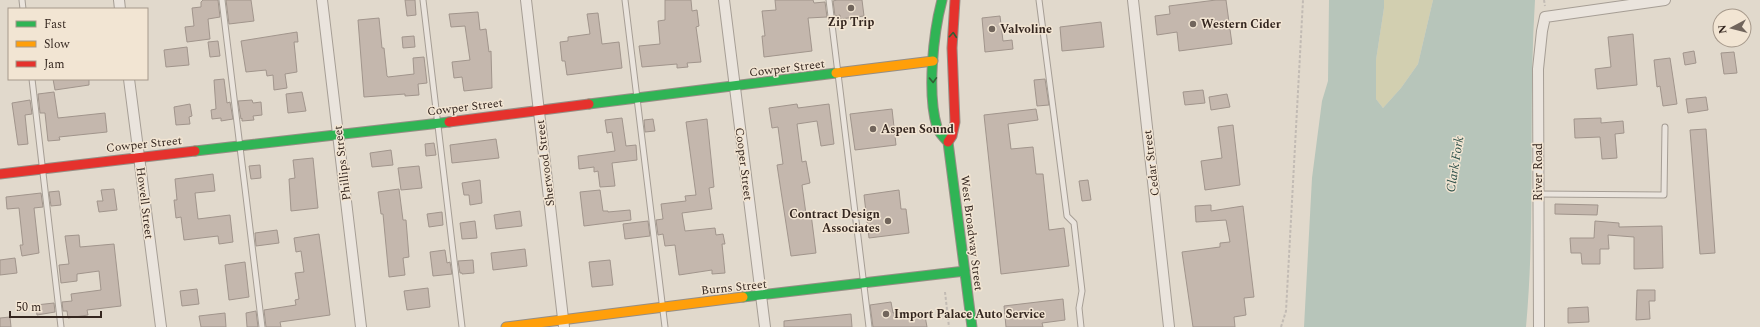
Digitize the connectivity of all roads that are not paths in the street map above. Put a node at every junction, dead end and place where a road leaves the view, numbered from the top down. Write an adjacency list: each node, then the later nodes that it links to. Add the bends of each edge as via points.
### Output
1 (222, 0): 26 (lane)
2 (322, 0): 24 (street, Phillips Street)
3 (423, 0): 22 (lane)
4 (526, 0): 21 (street, Sherwood Street)
5 (626, 0): 20 (lane)
6 (724, 0): 19 (street, Cooper Street)
7 (829, 0): 16 (lane)
8 (933, 0): 14 (street)
9 (942, 0): 14 (street, West Broadway Street)
10 (955, 0): 25 (street, West Broadway Street, one-way to 10, via 955,122 952,48)
11 (1040, 0): 46 (lane, via 1067,216 1074,222 1082,292 1078,308)
12 (1132, 0): 47 (street, Cedar Street)
13 (1665, 0): 30 (street, River Road, via 1545,17 1538,69)
14 (934, 44): 15 (street, West Broadway Street)
15 (933, 61): 16 (street, Cowper Street); 25 (street, West Broadway Street, one-way to 25, via 937,127)
16 (838, 74): 19 (street, Cowper Street); 32 (lane)
17 (32, 80): 28 (lane)
18 (129, 80): 27 (street, Howell Street)
19 (734, 86): 20 (street, Cowper Street); 33 (street, Cooper Street)
20 (637, 98): 21 (street, Cowper Street); 34 (lane)
21 (539, 110): 22 (street, Cowper Street); 35 (street, Sherwood Street)
22 (438, 123): 24 (street, Cowper Street); 40 (lane)
23 (1665, 127): 30 (lane, via 1664,196)
24 (339, 134): 26 (street, Cowper Street); 39 (street, Phillips Street)
25 (948, 142): 31 (street, West Broadway Street)
26 (240, 146): 27 (street, Cowper Street); 38 (lane)
27 (139, 156): 28 (street, Cowper Street); 37 (street, Howell Street)
28 (42, 168): 29 (street, Cowper Street); 36 (lane)
29 (0, 174)
30 (1538, 194): 48 (street, River Road)
31 (965, 271): 32 (street, Burns Street); 45 (street, West Broadway Street)
32 (864, 283): 33 (street, Burns Street); 44 (lane)
33 (761, 296): 34 (street, Burns Street); 43 (street, Cooper Street)
34 (663, 306): 35 (street, Burns Street); 42 (lane)
35 (564, 323): 41 (street, Burns Street)
36 (61, 327)
37 (160, 327)
38 (262, 327)
39 (361, 327)
40 (462, 327)
41 (506, 327)
42 (665, 327)
43 (765, 327)
44 (869, 327)
45 (972, 327)
46 (1081, 327)
47 (1169, 327)
48 (1539, 327)

